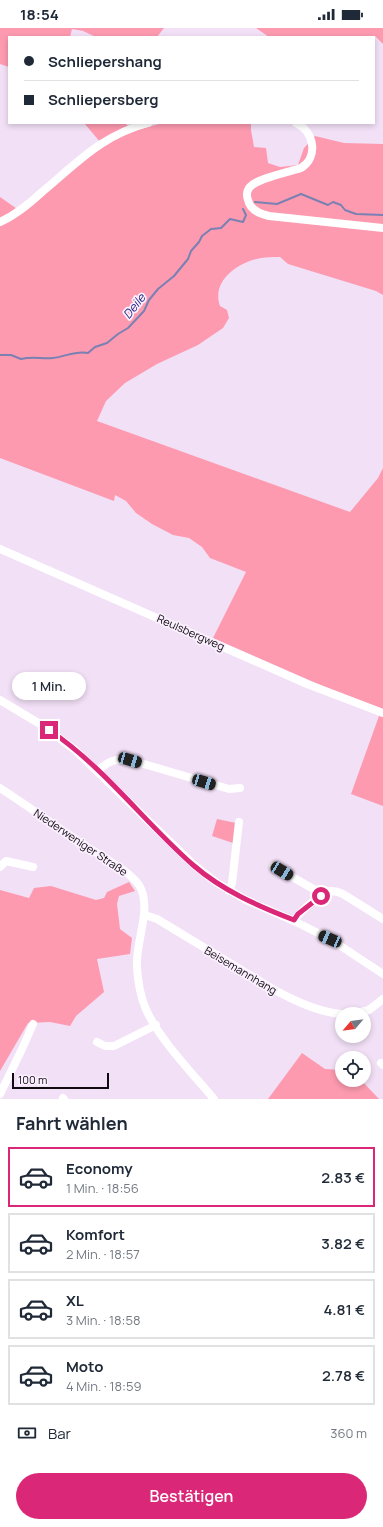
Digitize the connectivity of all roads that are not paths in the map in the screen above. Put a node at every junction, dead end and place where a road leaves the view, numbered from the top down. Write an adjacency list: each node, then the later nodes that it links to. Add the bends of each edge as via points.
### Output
1 (145, 124): 3 (street, via 119,133 99,144 27,206)
2 (298, 124): 4 (street, via 304,128 310,138 313,149 311,158 301,168 252,184 247,192 250,206 257,212 269,216)
3 (0, 222)
4 (383, 228)
5 (0, 549): 7 (street, Reulsbergweg, via 307,684)
6 (0, 700): 8 (street, via 58,736)
7 (383, 713)
8 (97, 770): 10 (street, via 120,758 230,790); 15 (street, via 194,865)
9 (0, 788): 17 (street, Niederweniger Straße, via 132,876 143,893)
10 (240, 788)
11 (239, 822): 15 (street)
12 (273, 866): 16 (street)
13 (0, 867): 14 (street, via 6,861)
14 (33, 867)
15 (229, 891): 19 (street, via 262,908)
16 (321, 896): 18 (street, via 337,892); 19 (street)
17 (145, 915): 23 (street, Beisemannhang, via 157,919 289,998); 25 (street, Niederweniger Straße, via 137,967 145,1007)
18 (383, 919)
19 (294, 920): 20 (street, via 330,939)
20 (383, 974)
21 (383, 999): 22 (street)
22 (371, 1008)
23 (335, 1012)
24 (33, 1024): 27 (street)
25 (156, 1025): 26 (street, via 114,1046 105,1046); 28 (street, Niederweniger Straße)
26 (97, 1042)
27 (0, 1094)
28 (214, 1099)

